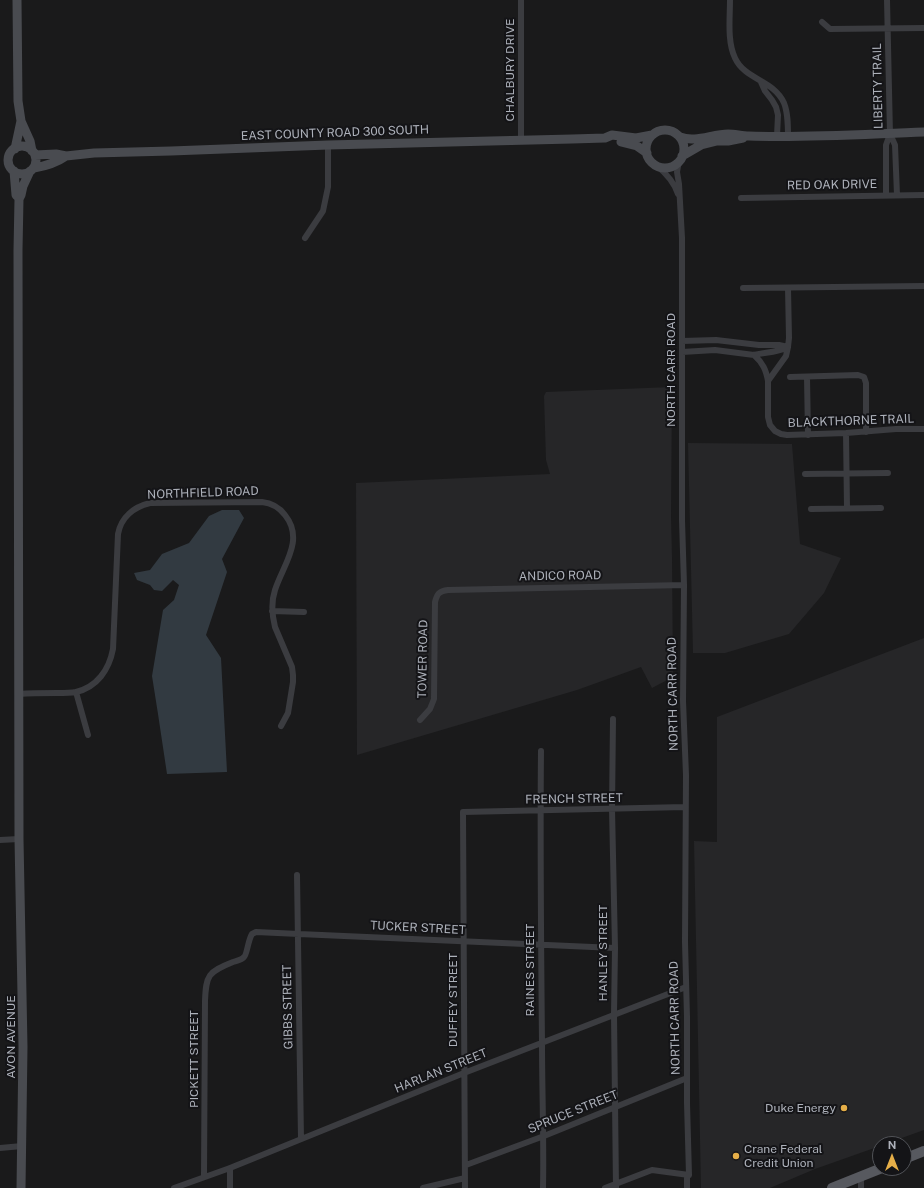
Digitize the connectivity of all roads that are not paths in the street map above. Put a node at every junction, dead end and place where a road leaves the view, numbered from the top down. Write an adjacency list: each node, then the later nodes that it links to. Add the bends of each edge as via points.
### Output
1 (17, 0): 9 (main road, via 18,101)
2 (521, 0): 18 (street, CHALBURY DRIVE)
3 (730, 0): 8 (street, via 730,43 734,57 742,68)
4 (888, 0): 6 (street, LIBERTY TRAIL)
5 (822, 22): 6 (street, via 830,28)
6 (888, 28): 7 (street); 11 (street, LIBERTY TRAIL)
7 (924, 28)
8 (760, 82): 14 (street, via 776,107); 15 (street, via 773,89 783,101)
9 (21, 121): 20 (main road); 21 (main road)
10 (924, 132): 11 (main road)
11 (890, 134): 15 (main road); 30 (street, via 886,145); 31 (street, LIBERTY TRAIL, via 895,145)
12 (652, 135): 16 (main road, via 667,130); 17 (main road, EAST COUNTY ROAD 300 SOUTH, via 636,138 612,135); 22 (main road)
13 (748, 136): 14 (main road); 16 (main road, via 728,134 690,140); 25 (main road, via 701,145)
14 (777, 136): 15 (main road)
15 (788, 136)
16 (680, 137): 25 (main road, via 684,146)
17 (605, 138): 18 (main road, EAST COUNTY ROAD 300 SOUTH); 22 (main road, EAST COUNTY ROAD 300 SOUTH, via 637,146)
18 (521, 140): 19 (main road, EAST COUNTY ROAD 300 SOUTH)
19 (328, 145): 24 (main road, EAST COUNTY ROAD 300 SOUTH); 36 (street, via 328,187 323,211)
20 (13, 151): 21 (main road, via 24,147); 23 (main road); 28 (main road, via 9,160)
21 (33, 153): 24 (main road, EAST COUNTY ROAD 300 SOUTH); 29 (main road, via 36,159)
22 (647, 153): 27 (main road)
23 (0, 155)
24 (66, 156): 29 (main road, EAST COUNTY ROAD 300 SOUTH, via 58,162)
25 (681, 159): 27 (main road, via 669,167); 35 (street, NORTH CARR ROAD, via 677,172)
26 (0, 166): 28 (main road)
27 (658, 166): 35 (street, NORTH CARR ROAD, via 676,187)
28 (12, 170): 29 (main road, via 22,174); 34 (main road)
29 (32, 170): 34 (main road, via 22,186)
30 (886, 195): 31 (street, RED OAK DRIVE); 33 (street, RED OAK DRIVE)
31 (897, 195): 32 (street, RED OAK DRIVE)
32 (924, 195)
33 (741, 198)
34 (19, 199): 62 (main road, AVON AVENUE)
35 (680, 199): 40 (street, NORTH CARR ROAD)
36 (305, 238)
37 (924, 286): 39 (street)
38 (743, 288): 39 (street)
39 (788, 288): 41 (street)
40 (682, 341): 41 (street, via 716,340 759,345 779,344); 42 (street, NORTH CARR ROAD)
41 (788, 348): 43 (street); 46 (street, via 786,356)
42 (682, 352): 43 (street, via 715,350); 57 (street, NORTH CARR ROAD)
43 (754, 355): 46 (street, BLACKTHORNE TRAIL, via 763,364)
44 (790, 377): 45 (street)
45 (807, 377): 48 (street, via 864,377); 50 (street)
46 (768, 381): 50 (street, BLACKTHORNE TRAIL, via 770,425 781,434)
47 (924, 429): 48 (street, BLACKTHORNE TRAIL)
48 (866, 432): 49 (street, BLACKTHORNE TRAIL)
49 (846, 433): 50 (street, BLACKTHORNE TRAIL); 53 (street)
50 (808, 435)
51 (888, 473): 53 (street)
52 (805, 474): 53 (street)
53 (846, 474): 54 (street)
54 (847, 508): 55 (street); 56 (street)
55 (881, 508)
56 (811, 509)
57 (684, 585): 58 (street, ANDICO ROAD, via 444,590); 68 (street, NORTH CARR ROAD)
58 (438, 594): 64 (street, TOWER ROAD, via 435,602 434,699 430,709)
59 (272, 611): 60 (street); 61 (street, NORTHFIELD ROAD, via 275,590 290,557 294,538 289,519 280,509 267,502 255,501 141,506 124,519 118,534 112,657 99,678); 65 (street, NORTHFIELD ROAD, via 275,627 293,675 288,713)
60 (304, 612)
61 (76, 692): 62 (street, NORTHFIELD ROAD); 66 (street)
62 (19, 694): 72 (main road, AVON AVENUE)
63 (613, 719): 69 (street, HANLEY STREET)
64 (420, 720)
65 (281, 726)
66 (88, 735)
67 (541, 751): 70 (street, RAINES STREET)
68 (685, 808): 69 (street, FRENCH STREET); 80 (street, NORTH CARR ROAD)
69 (612, 809): 70 (street, FRENCH STREET); 78 (street, HANLEY STREET)
70 (540, 811): 71 (street, FRENCH STREET); 77 (street, RAINES STREET)
71 (463, 812): 76 (street, DUFFEY STREET)
72 (19, 839): 73 (street); 88 (main road, AVON AVENUE, via 24,1048)
73 (0, 840)
74 (297, 875): 75 (street, GIBBS STREET)
75 (298, 934): 76 (street, TUCKER STREET); 79 (street, TUCKER STREET, via 256,932 249,939 246,956); 87 (street, GIBBS STREET)
76 (464, 942): 77 (street, TUCKER STREET); 83 (street, DUFFEY STREET)
77 (541, 945): 78 (street, TUCKER STREET); 82 (street, RAINES STREET)
78 (615, 948): 81 (street, HANLEY STREET)
79 (239, 960): 97 (street, PICKETT STREET, via 212,972 208,977 206,989)
80 (686, 987): 81 (street, HARLAN STREET); 84 (street, NORTH CARR ROAD)
81 (614, 1014): 82 (street, HARLAN STREET); 85 (street, HANLEY STREET)
82 (542, 1043): 83 (street, HARLAN STREET); 86 (street, RAINES STREET)
83 (464, 1073): 87 (street, HARLAN STREET); 92 (street, DUFFEY STREET)
84 (687, 1078): 85 (street, SPRUCE STREET); 95 (street, NORTH CARR ROAD)
85 (616, 1107): 86 (street, SPRUCE STREET); 99 (street, HANLEY STREET)
86 (544, 1136): 92 (street, SPRUCE STREET); 105 (street, RAINES STREET)
87 (301, 1139): 93 (street, HARLAN STREET)
88 (22, 1146): 89 (street); 100 (main road, AVON AVENUE)
89 (0, 1148)
90 (924, 1151): 91 (main road)
91 (912, 1156)
92 (466, 1165): 98 (street, DUFFEY STREET)
93 (230, 1168): 97 (street, HARLAN STREET); 102 (street)
94 (872, 1172): 96 (main road)
95 (689, 1175): 99 (street, via 652,1170); 107 (street, NORTH CARR ROAD)
96 (861, 1176): 108 (main road); 109 (street)
97 (204, 1177): 101 (street, HARLAN STREET)
98 (465, 1178): 103 (street); 104 (street, DUFFEY STREET)
99 (616, 1186): 106 (street)
100 (21, 1188)
101 (174, 1188)
102 (230, 1188)
103 (423, 1188)
104 (465, 1188)
105 (543, 1188)
106 (605, 1188)
107 (687, 1188)
108 (832, 1188)
109 (861, 1188)

